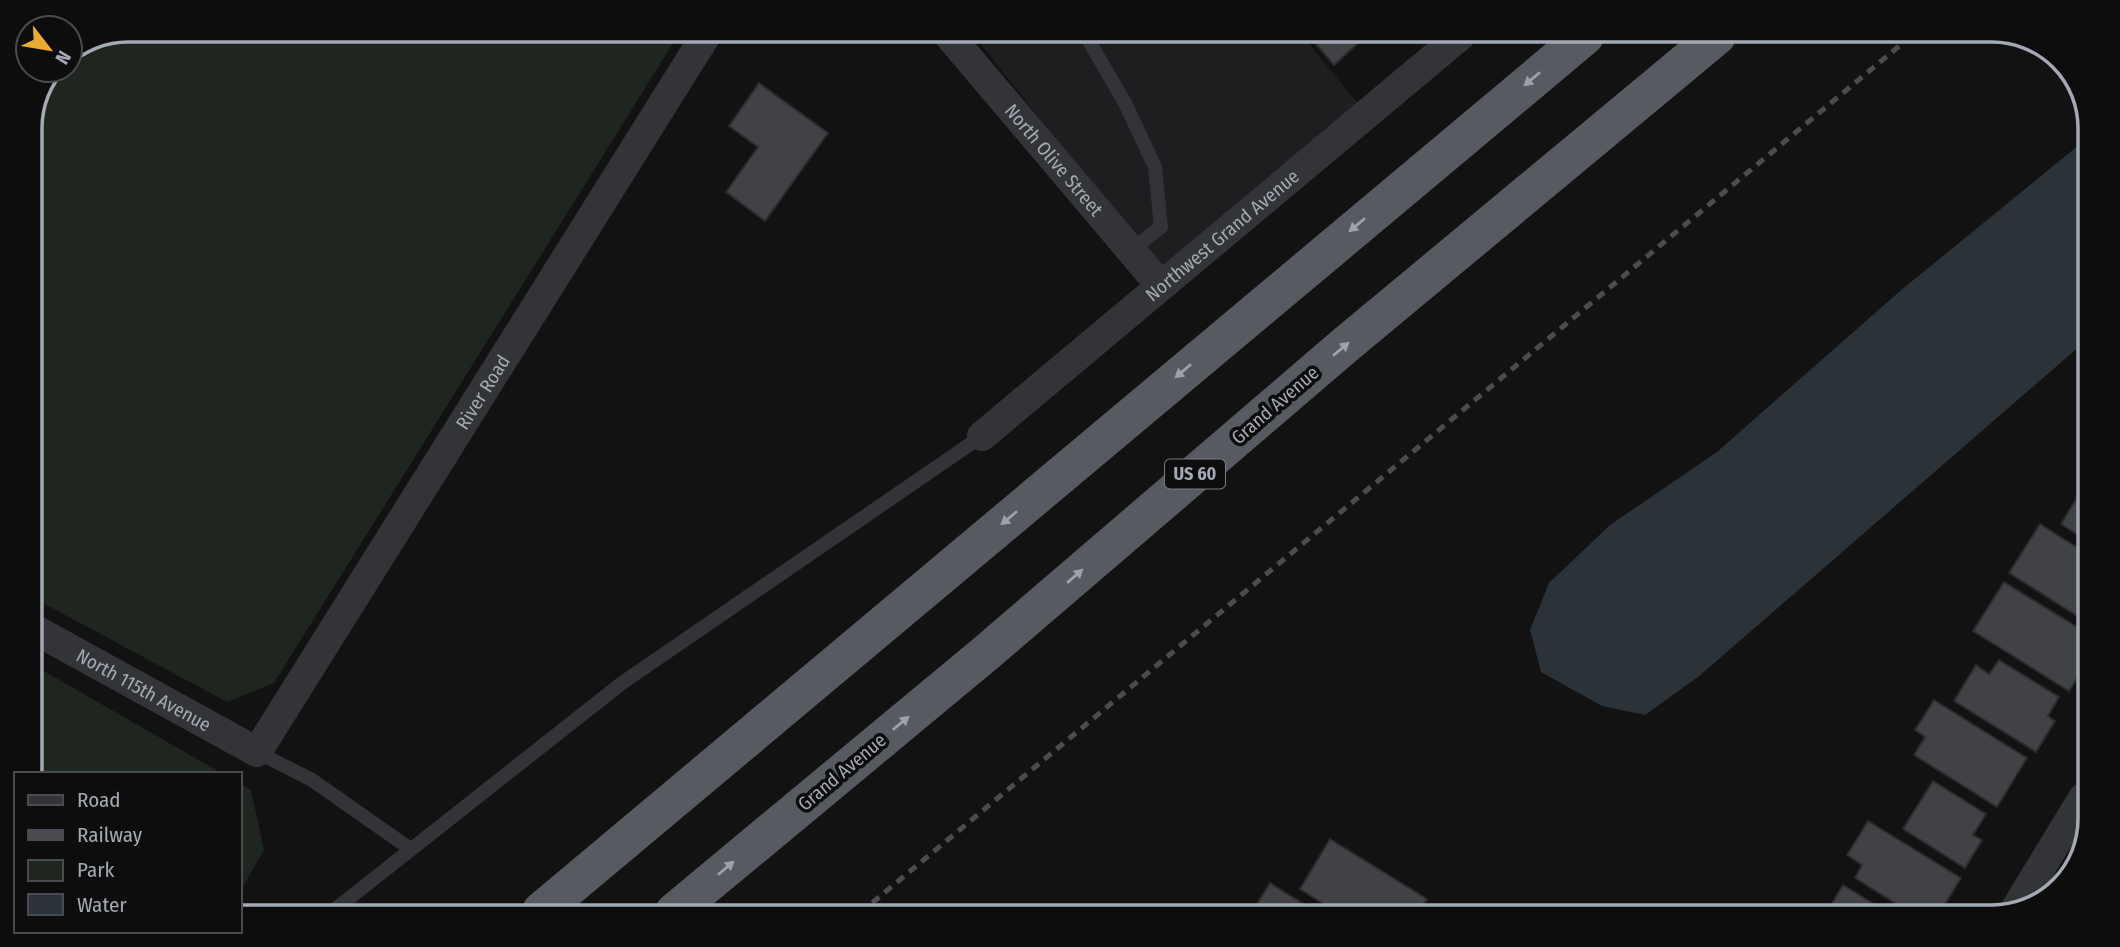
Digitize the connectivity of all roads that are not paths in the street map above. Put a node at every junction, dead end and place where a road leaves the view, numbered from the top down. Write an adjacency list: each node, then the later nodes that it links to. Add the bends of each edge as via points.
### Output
1 (702, 42): 11 (street, River Road)
2 (955, 42): 7 (street, North Olive Street)
3 (1091, 42): 7 (lane, via 1155,167 1161,226)
4 (1453, 42): 8 (street, Northwest Grand Avenue)
5 (1578, 42): 16 (highway, one-way to 16)
6 (1710, 42): 17 (highway, Grand Avenue / US 60, one-way to 6)
7 (1130, 251): 8 (street, North Olive Street)
8 (1161, 286): 9 (street, Northwest Grand Avenue)
9 (982, 436): 13 (lane, via 622,683)
10 (42, 634): 11 (street, North 115th Avenue)
11 (257, 752): 13 (lane, via 312,780)
12 (2078, 806): 14 (street)
13 (409, 848): 15 (lane)
14 (2022, 899)
15 (340, 905)
16 (548, 905)
17 (682, 905)

